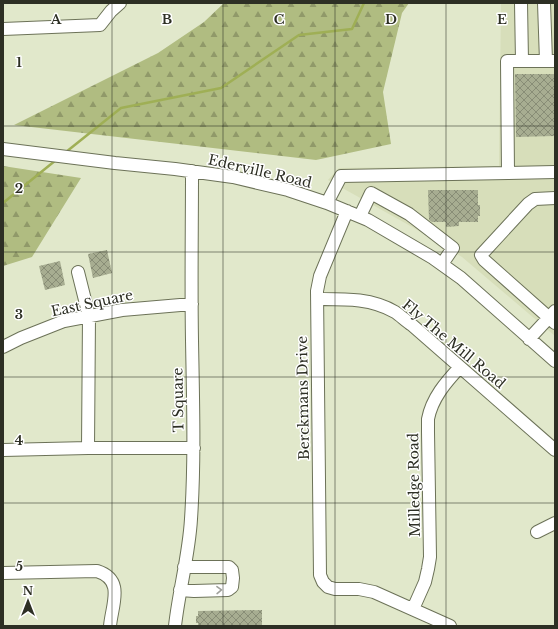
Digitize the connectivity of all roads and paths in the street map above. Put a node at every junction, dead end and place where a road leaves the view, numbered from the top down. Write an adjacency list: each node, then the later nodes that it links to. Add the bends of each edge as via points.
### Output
1 (120, 3): 4 (street)
2 (521, 3): 6 (street)
3 (544, 3): 7 (street)
4 (111, 7): 5 (street, via 100,25)
5 (3, 29)
6 (522, 61): 7 (street); 11 (street, via 507,61)
7 (550, 61)
8 (3, 149): 9 (street, Ederville Road)
9 (192, 171): 13 (street, Ederville Road, via 233,177 288,190); 19 (street, T Square)
10 (555, 172): 11 (street)
11 (508, 173): 13 (street, via 341,176)
12 (555, 198): 21 (street, via 535,199 528,204 481,255)
13 (327, 203): 14 (street, Ederville Road)
14 (347, 211): 15 (street, Ederville Road); 18 (street, Berckmans Drive, via 320,276)
15 (360, 216): 16 (street, Ederville Road); 16 (street, via 371,193 409,214 453,248)
16 (442, 264): 22 (street, Ederville Road)
17 (78, 272): 20 (street)
18 (316, 299): 25 (street, Fly The Mill Road, via 361,300 385,307 403,318); 35 (street, Berckmans Drive, via 320,575 328,587 374,592)
19 (192, 304): 20 (street, East Square, via 122,310); 27 (street, T Square)
20 (89, 316): 23 (street, East Square, via 64,322); 26 (street)
21 (553, 317): 22 (street)
22 (529, 338): 24 (street, Ederville Road)
23 (3, 347)
24 (555, 361)
25 (460, 367): 29 (street, Fly The Mill Road); 35 (street, Milledge Road, via 436,397 428,418 430,557 426,582)
26 (88, 448): 27 (street); 28 (street)
27 (194, 448): 32 (street, T Square, via 191,519)
28 (3, 450)
29 (555, 450)
30 (555, 523): 31 (street)
31 (537, 532)
32 (184, 567): 34 (street, T Square); 34 (street, one-way to 32, via 228,590 232,587 232,570 229,567)
33 (3, 572): 36 (street, via 97,571 105,574 114,586)
34 (180, 590): 37 (street, T Square)
35 (412, 609): 38 (street)
36 (110, 626)
37 (175, 626)
38 (450, 626)

